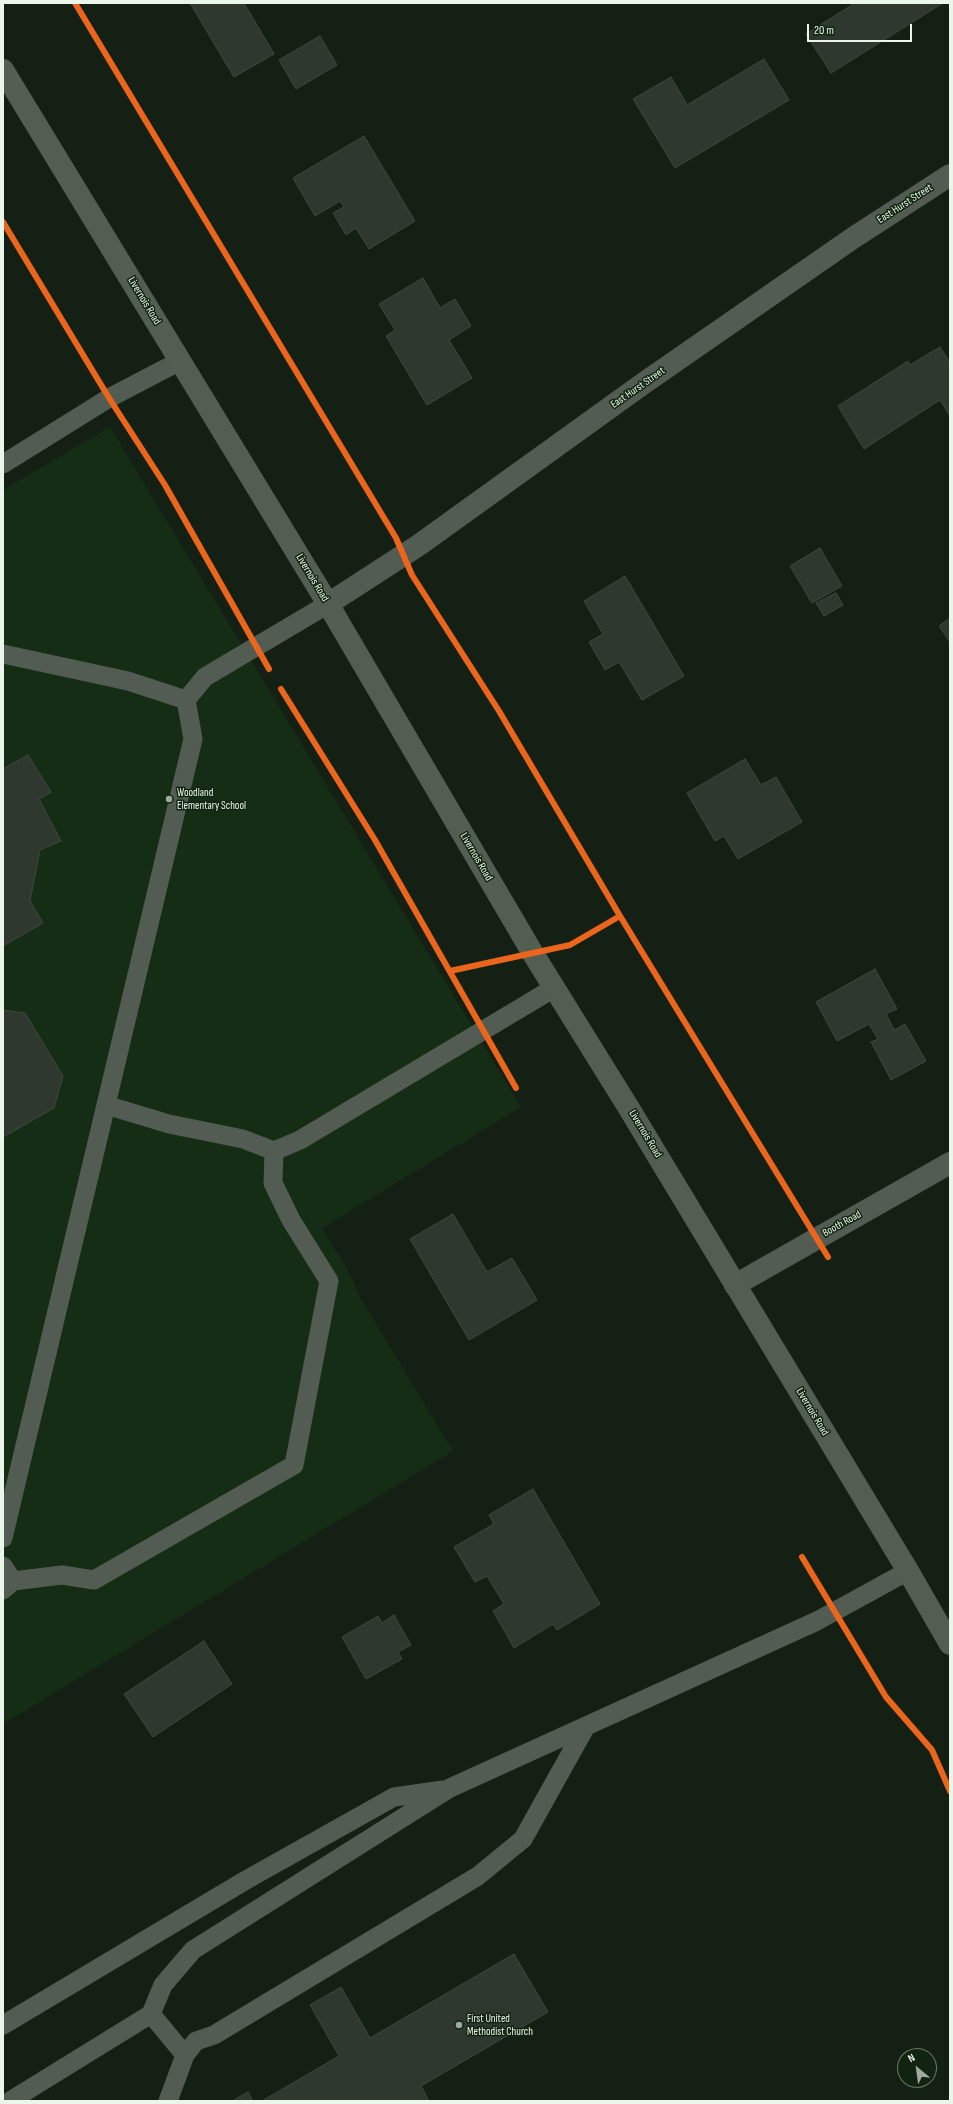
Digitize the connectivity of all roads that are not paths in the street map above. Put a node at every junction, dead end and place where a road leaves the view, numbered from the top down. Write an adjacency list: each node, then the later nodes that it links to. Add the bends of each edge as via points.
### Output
1 (3, 70): 3 (street, Livernois Road)
2 (950, 175): 5 (street, East Hurst Street, via 853,238 419,545)
3 (180, 361): 4 (lane, via 109,398); 5 (street, Livernois Road)
4 (3, 464)
5 (328, 604): 7 (lane, via 205,677); 8 (street, Livernois Road)
6 (3, 654): 7 (lane, via 128,681)
7 (186, 700): 9 (lane, via 193,739)
8 (554, 988): 10 (lane, via 300,1140); 12 (street, Livernois Road)
9 (106, 1105): 10 (lane, via 169,1124 244,1139); 13 (lane)
10 (274, 1151): 15 (lane, via 273,1183 291,1220 329,1280 294,1465 94,1580 62,1575)
11 (950, 1163): 12 (street, Booth Road)
12 (735, 1285): 14 (street, Livernois Road)
13 (3, 1538)
14 (908, 1571): 16 (street, Livernois Road); 17 (lane, via 817,1621)
15 (6, 1579)
16 (950, 1644)
17 (586, 1726): 18 (lane); 21 (lane, via 523,1839 500,1858 478,1876 214,2035 196,2041)
18 (450, 1788): 19 (lane, via 194,1950 163,1985); 20 (lane, via 394,1797 246,1880)
19 (151, 2014): 21 (lane); 22 (lane)
20 (3, 2025)
21 (185, 2055): 23 (lane)
22 (10, 2101)
23 (168, 2101)

